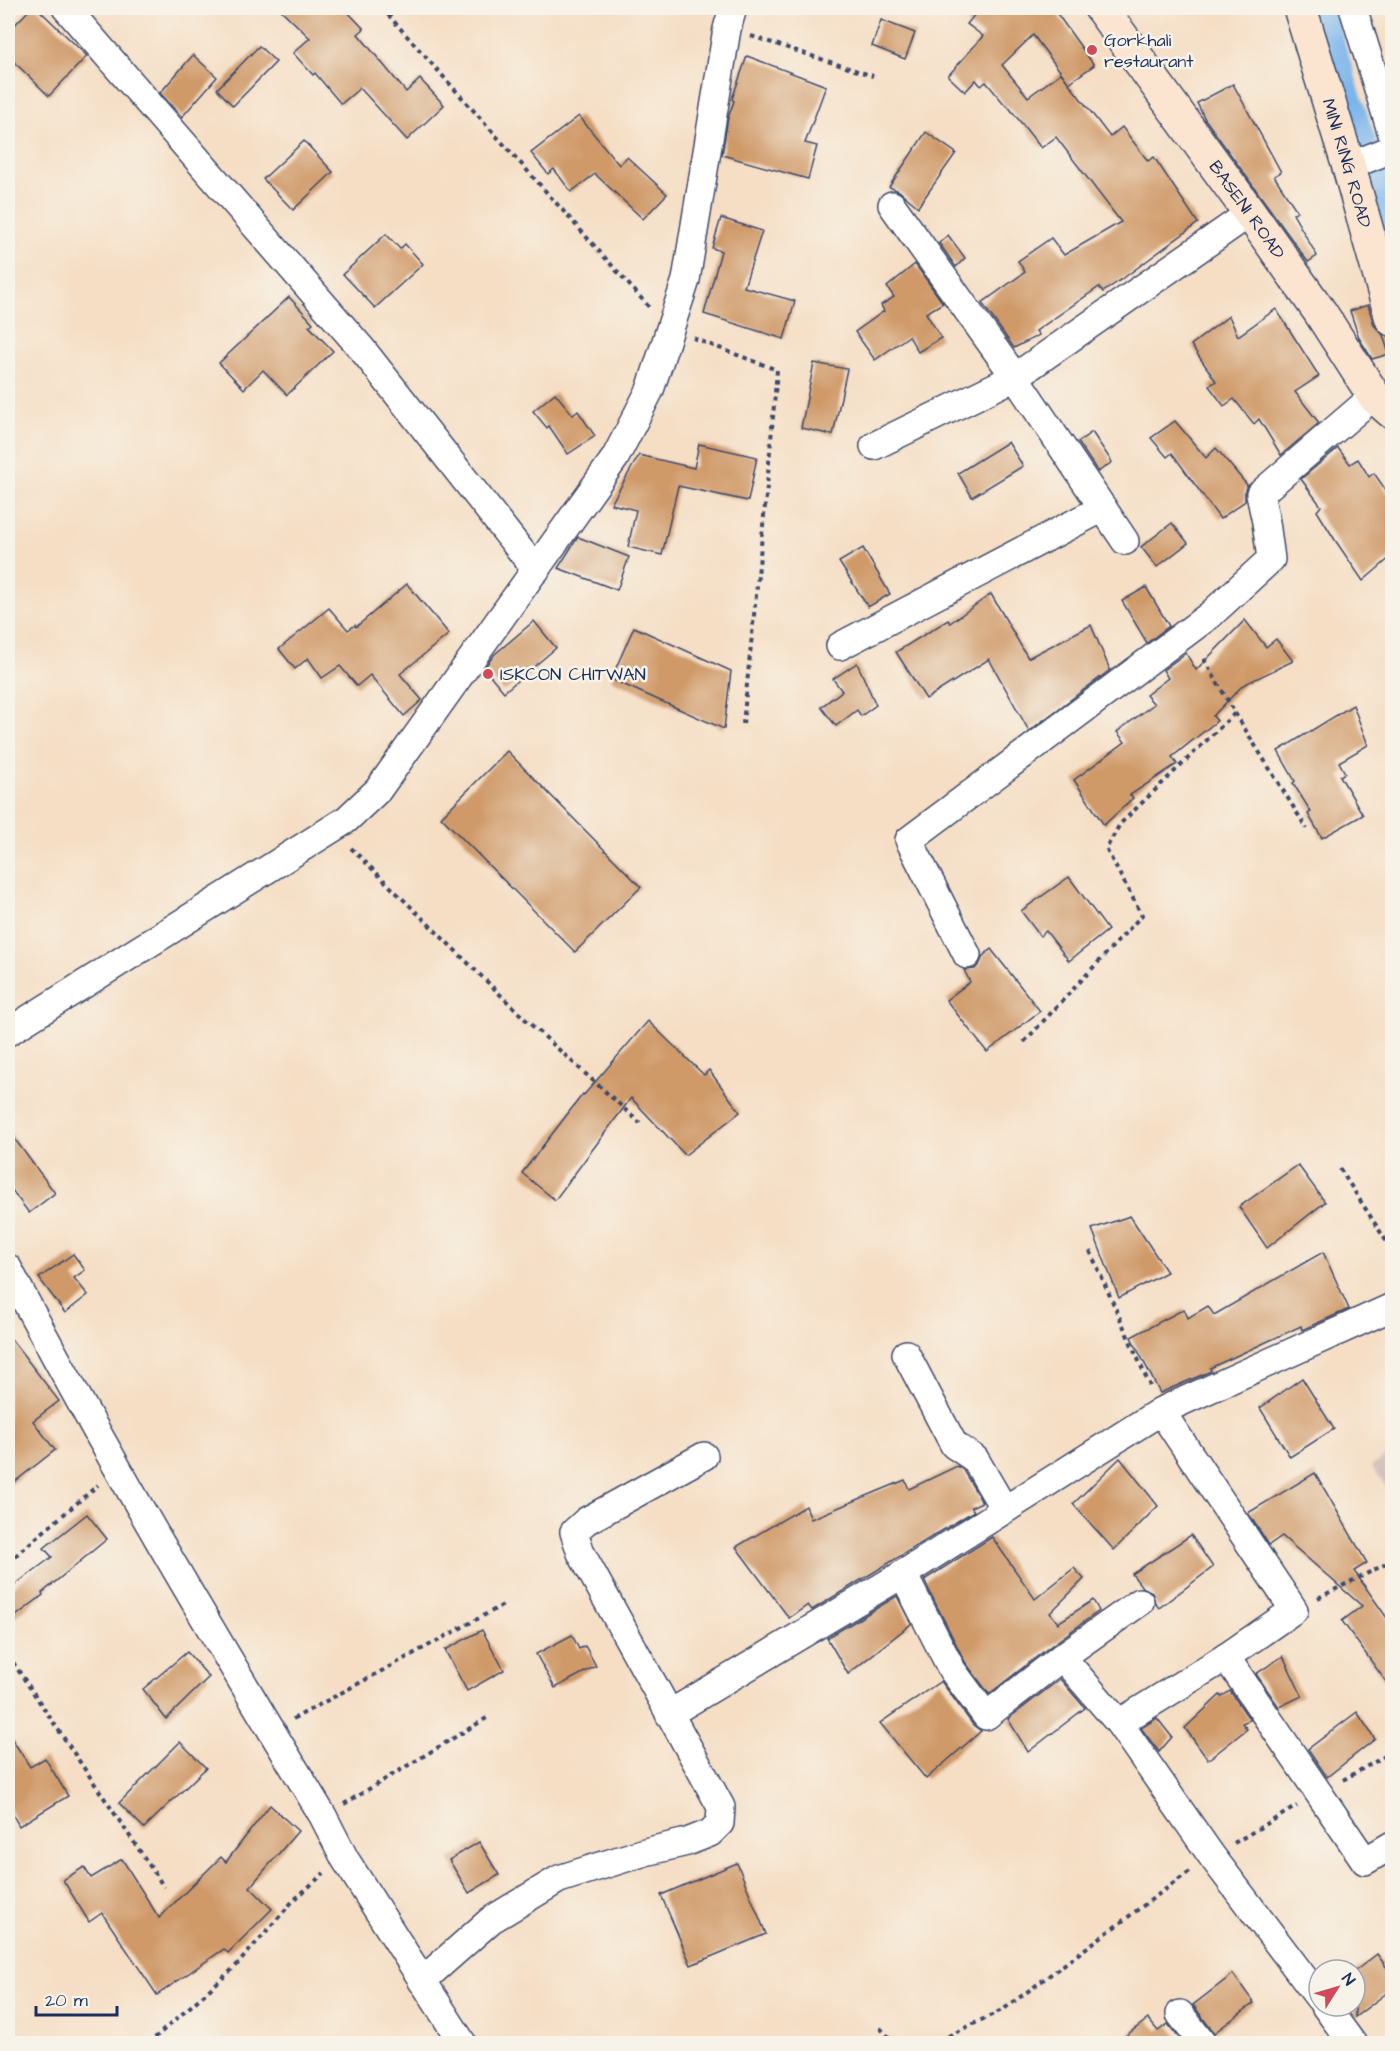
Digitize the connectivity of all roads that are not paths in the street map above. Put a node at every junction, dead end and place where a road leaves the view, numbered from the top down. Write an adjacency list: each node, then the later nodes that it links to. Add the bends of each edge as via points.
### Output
1 (66, 8): 16 (street, via 362,349)
2 (1101, 8): 9 (street, BASENI ROAD)
3 (1300, 8): 7 (street, MINI RING ROAD)
4 (1353, 8): 6 (street)
5 (730, 18): 16 (street, via 686,280 650,390 615,458)
6 (1389, 145): 7 (street)
7 (1349, 165): 10 (street, MINI RING ROAD)
8 (892, 205): 11 (street)
9 (1250, 213): 11 (street); 12 (street, BASENI ROAD)
10 (1392, 319)
11 (1015, 377): 13 (street); 14 (street)
12 (1383, 404): 18 (street, via 1260,494 1271,559 1210,615 909,840)
13 (874, 446)
14 (1102, 508): 15 (street); 17 (street)
15 (1125, 541)
16 (536, 570): 19 (street, via 378,790 346,820)
17 (840, 646)
18 (967, 955)
19 (8, 1032)
20 (8, 1268): 33 (street, via 116,1468 343,1856)
21 (1392, 1306): 23 (street)
22 (906, 1354): 25 (street, via 954,1445 975,1459)
23 (1161, 1412): 25 (street); 28 (street, via 1294,1610)
24 (704, 1456): 30 (street, via 586,1521 574,1532 581,1553)
25 (1004, 1509): 26 (street)
26 (903, 1574): 29 (street, via 952,1670 986,1716); 30 (street)
27 (1140, 1602): 29 (street)
28 (1226, 1657): 31 (street); 32 (street, via 1365,1861)
29 (1062, 1658): 31 (street)
30 (669, 1714): 33 (street, via 721,1807 720,1822 710,1833 559,1879 491,1920)
31 (1119, 1723): 34 (street, via 1211,1856)
32 (1392, 1845)
33 (422, 1981): 37 (street)
34 (1307, 1982)
35 (1180, 2014): 38 (street)
36 (1334, 2018): 39 (street)
37 (463, 2043)
38 (1203, 2043)
39 (1353, 2043)

